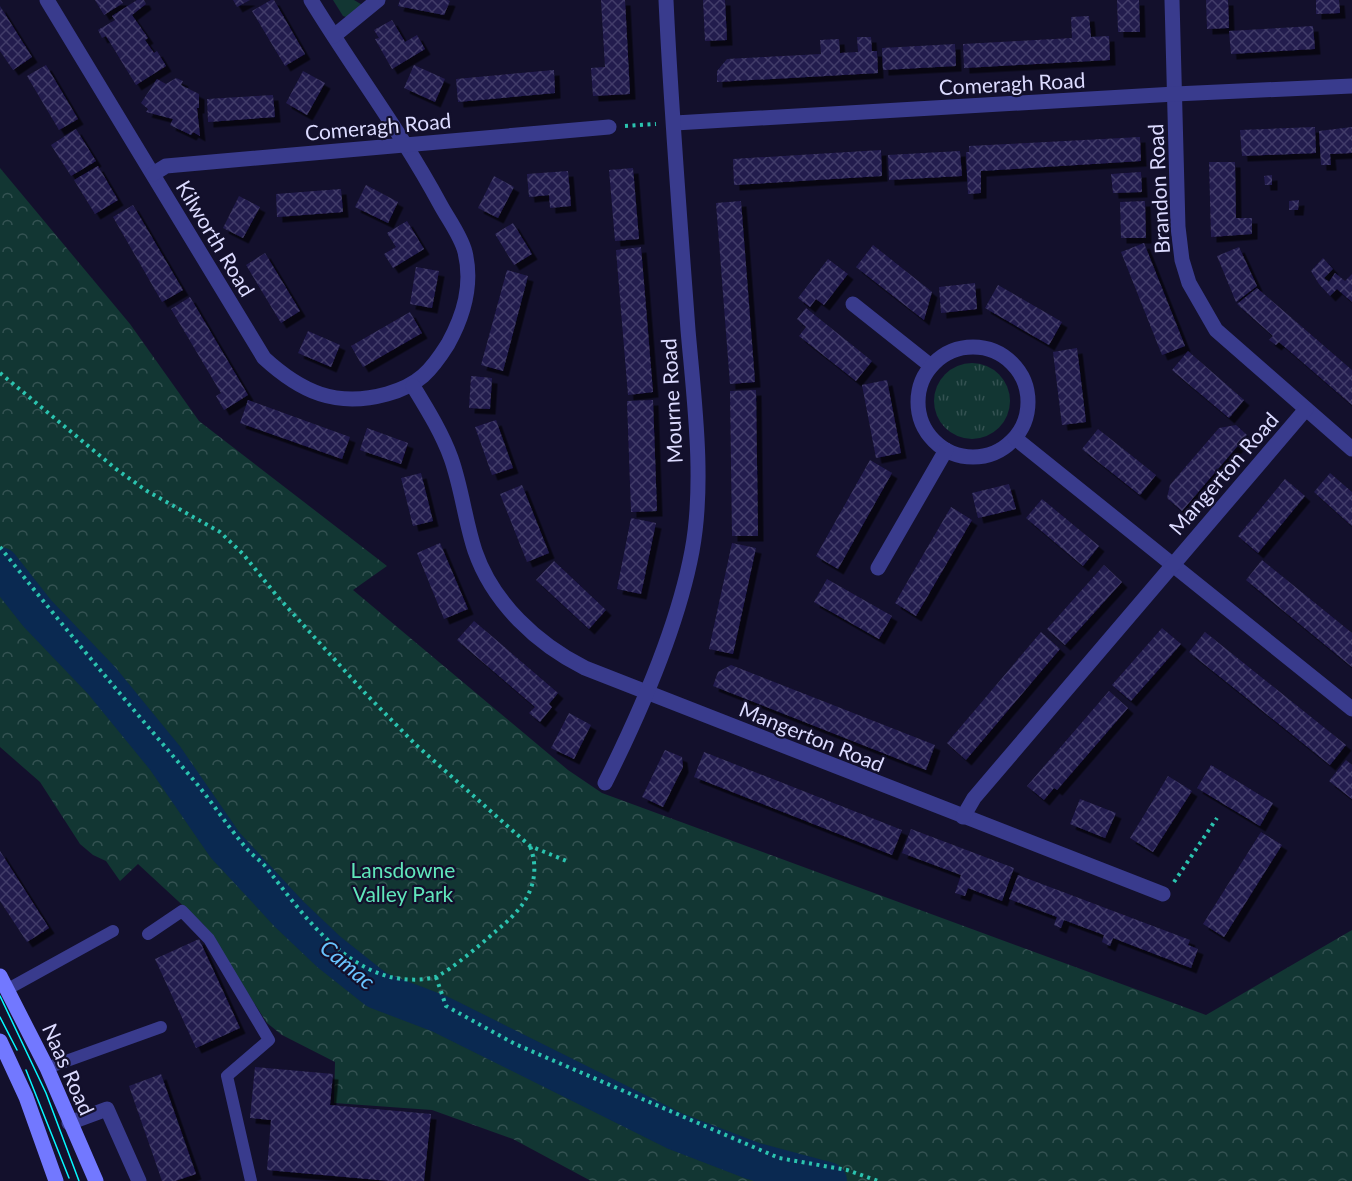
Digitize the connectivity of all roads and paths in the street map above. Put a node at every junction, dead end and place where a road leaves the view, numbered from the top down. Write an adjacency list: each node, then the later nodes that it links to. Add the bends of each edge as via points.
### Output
1 (47, 0): 12 (street, Kilworth Road)
2 (311, 0): 6 (street)
3 (378, 0): 6 (street)
4 (666, 0): 9 (street, Mourne Road)
5 (1172, 0): 8 (street, Brandon Road)
6 (334, 36): 11 (street)
7 (1352, 86): 8 (street, Comeragh Road)
8 (1175, 94): 9 (street, Comeragh Road); 17 (street, Brandon Road, via 1178,227 1189,283 1203,311 1227,343)
9 (675, 123): 10 (path); 24 (street, Mourne Road, via 697,476 694,534 678,606)
10 (609, 127): 11 (street, Comeragh Road)
11 (405, 144): 12 (street, Comeragh Road, via 166,166); 16 (street, via 464,250 468,269 460,323 440,357)
12 (153, 174): 16 (street, Kilworth Road, via 264,358 280,373 320,396 340,398 369,399)
13 (853, 304): 14 (street)
14 (931, 366): 18 (street, via 952,351 978,347 1003,356 1014,365 1028,401); 20 (street, via 920,388 919,411 928,434)
15 (0, 373): 29 (path, via 116,469 220,532 390,719)
16 (413, 386): 24 (street, via 450,456 464,497 475,551 506,606 557,654)
17 (1306, 409): 19 (street, Brandon Road); 22 (street, Mangerton Road)
18 (1015, 438): 20 (street, via 982,456); 22 (street, Mangerton Road)
19 (1352, 449)
20 (946, 450): 23 (street)
21 (0, 547): 34 (path, via 313,925 354,959 389,976)
22 (1172, 564): 25 (street, Mangerton Road); 27 (street, Mangerton Road, via 974,798)
23 (878, 568)
24 (646, 692): 26 (street, Mourne Road); 27 (street, Mangerton Road)
25 (1352, 709)
26 (605, 783)
27 (963, 817): 31 (street, Mangerton Road)
28 (1217, 818): 31 (path)
29 (530, 846): 30 (path); 34 (path, via 536,870 533,887 520,908)
30 (569, 862)
31 (1163, 894)
32 (112, 931): 35 (lane)
33 (148, 934): 43 (lane, via 182,911 210,939 269,1040 227,1076)
34 (436, 977): 44 (path, via 446,1006 515,1044 779,1158 847,1170)
35 (4, 982): 38 (main road, Naas Road)
36 (161, 1027): 38 (lane)
37 (0, 1041): 40 (main road, via 26,1097)
38 (47, 1068): 39 (main road, Naas Road)
39 (69, 1123): 41 (main road, Naas Road); 42 (street, via 107,1109)
40 (56, 1181)
41 (96, 1181)
42 (139, 1181)
43 (251, 1181)
44 (878, 1181)

